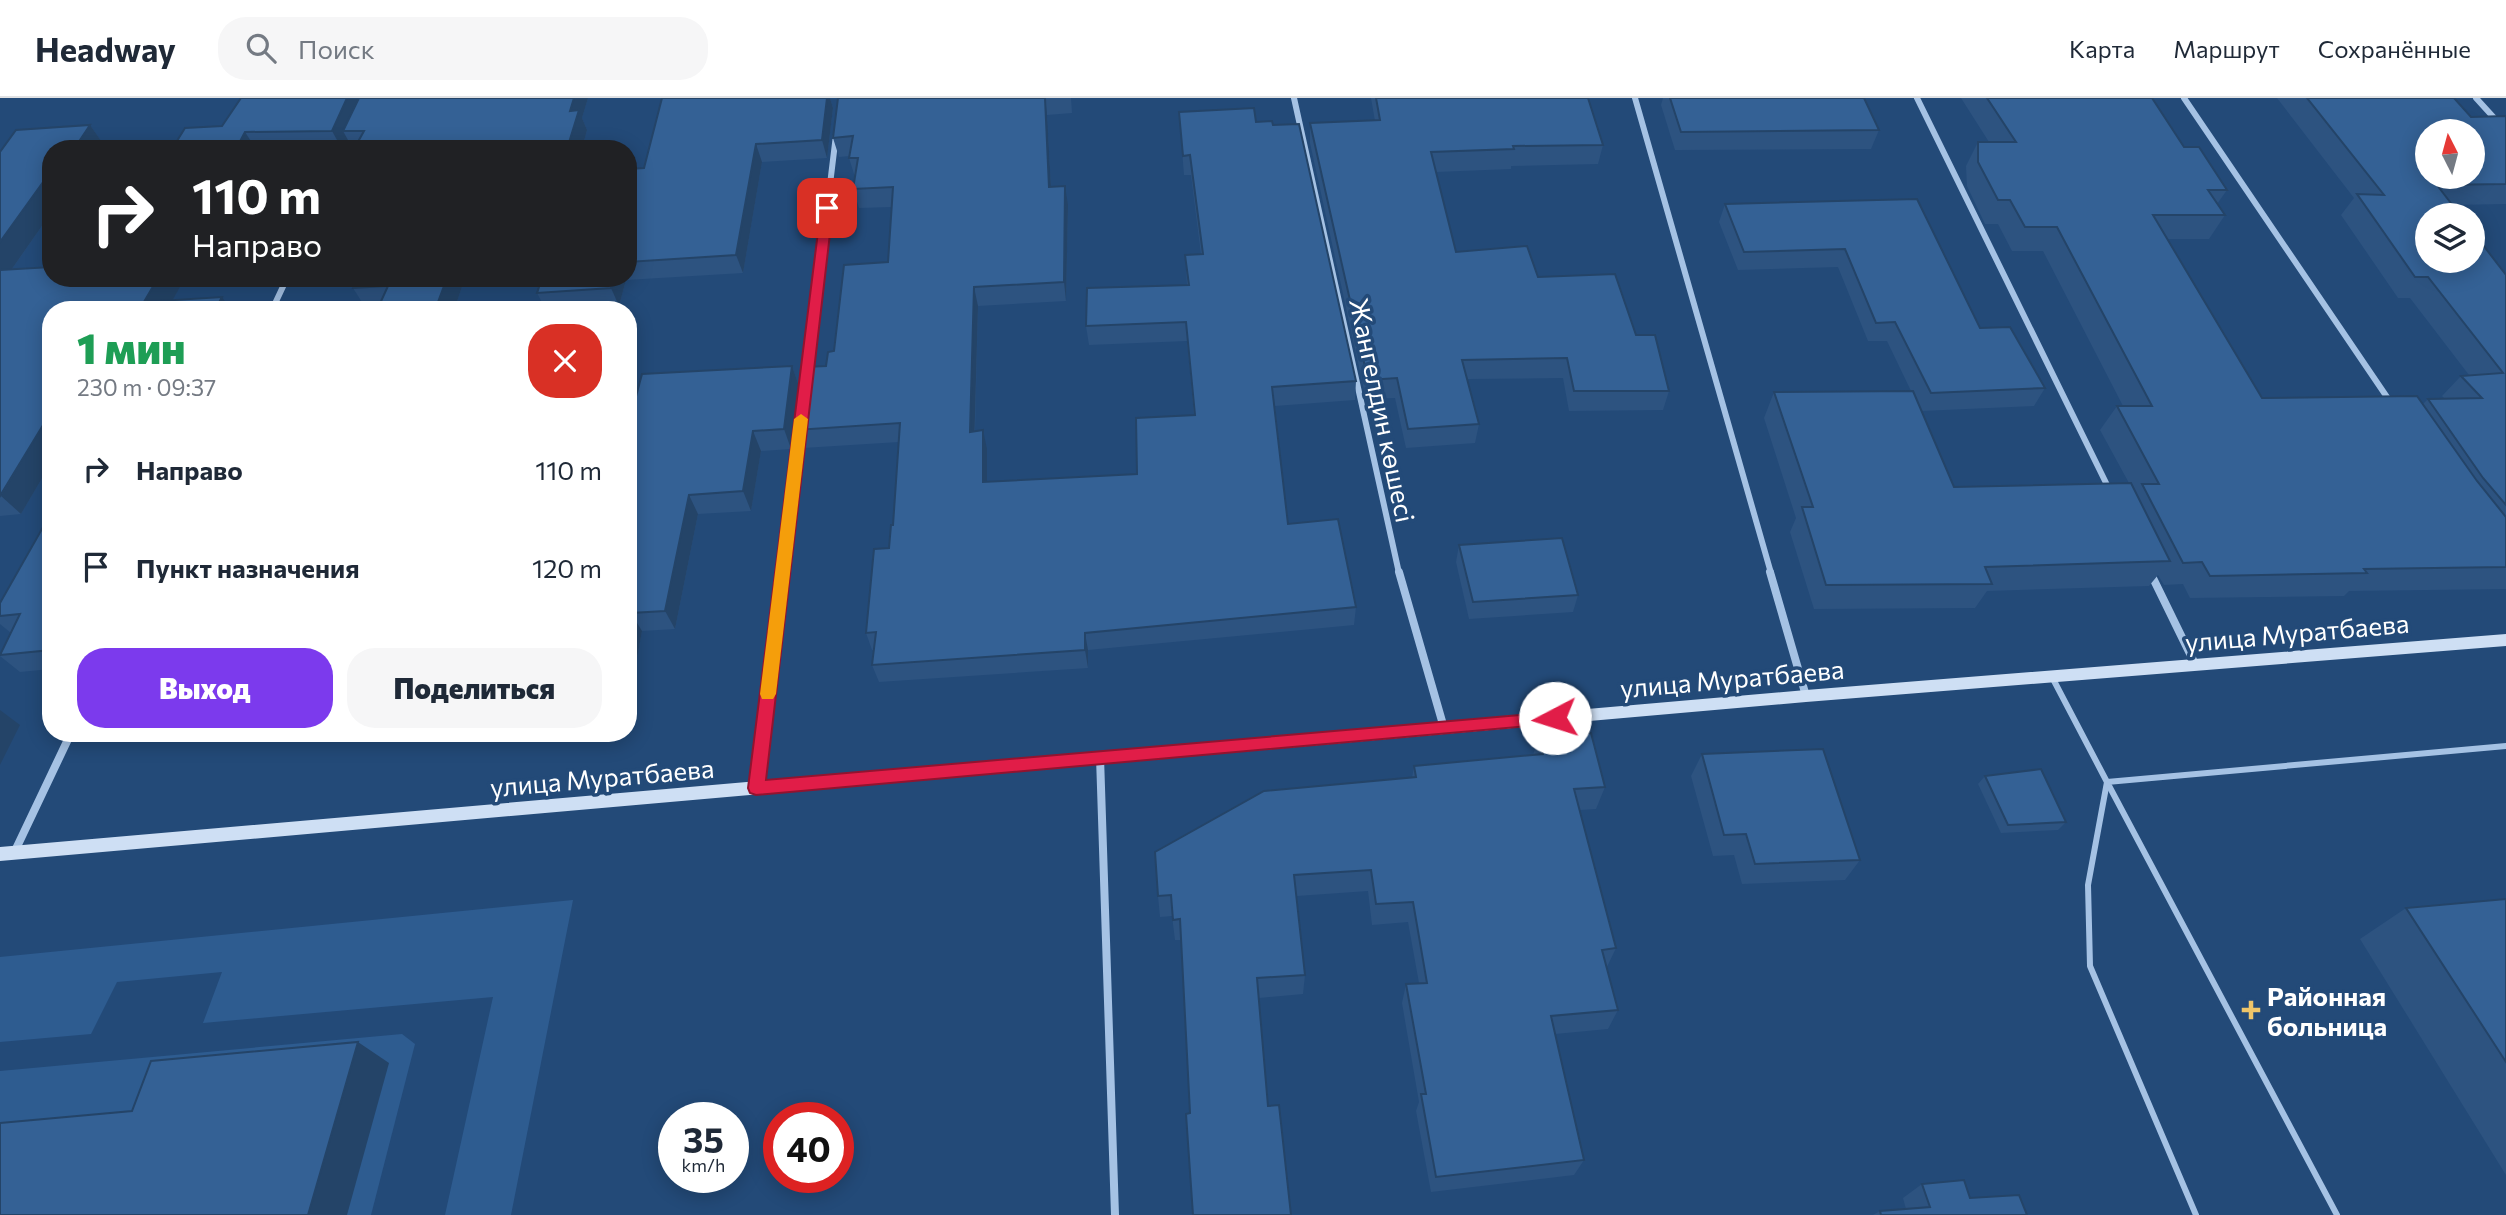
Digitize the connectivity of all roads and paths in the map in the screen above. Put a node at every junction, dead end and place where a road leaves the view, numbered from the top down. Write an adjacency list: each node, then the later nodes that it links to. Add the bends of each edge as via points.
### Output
1 (1294, 98): 17 (street, Жангелдин көшесі, via 1397,565)
2 (1635, 98): 16 (street)
3 (1917, 98): 11 (street)
4 (2184, 98): 9 (street)
5 (2476, 98): 7 (street)
6 (837, 126): 8 (street)
7 (2506, 131)
8 (805, 388)
9 (2395, 409)
10 (802, 415): 22 (street)
11 (2116, 504)
12 (2147, 566): 14 (street)
13 (2506, 640): 14 (street, улица Муратбаева)
14 (2195, 664): 15 (street, улица Муратбаева)
15 (2052, 677): 16 (street, улица Муратбаева); 21 (lane)
16 (1806, 696): 17 (street, улица Муратбаева)
17 (1444, 728): 20 (street, улица Муратбаева)
18 (66, 742): 23 (street)
19 (2506, 746): 21 (lane)
20 (1100, 757): 22 (street, улица Муратбаева); 24 (street)
21 (2107, 782): 25 (lane, via 2088,885 2091,966); 26 (lane)
22 (756, 788): 23 (street, улица Муратбаева)
23 (7, 854)
24 (1115, 1215)
25 (2196, 1215)
26 (2337, 1215)

